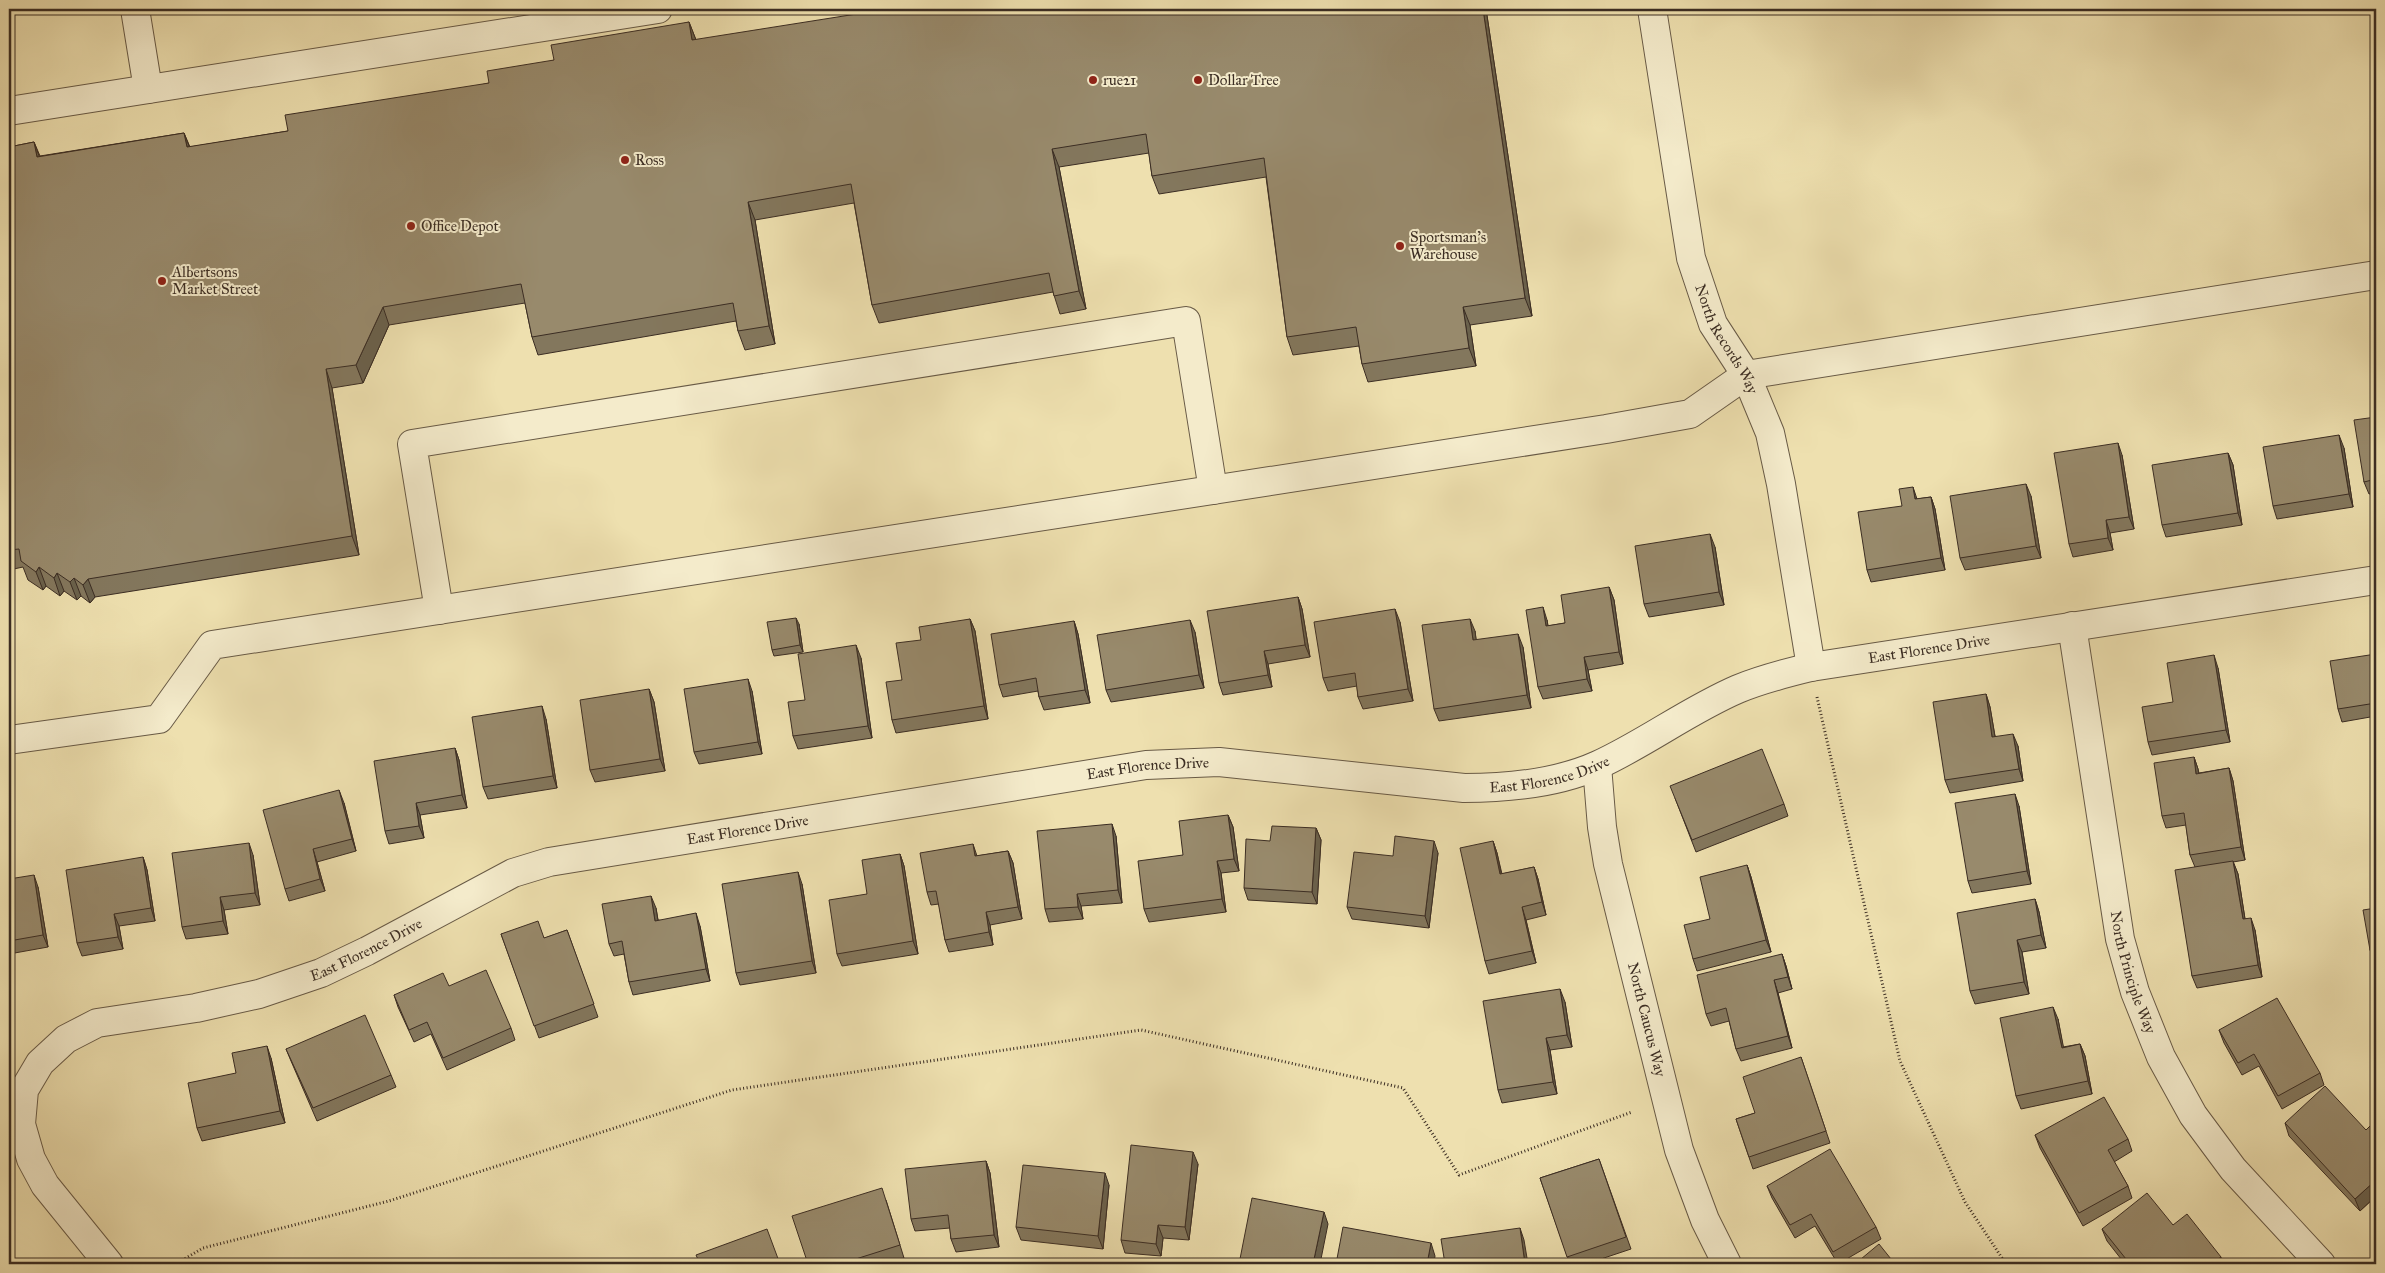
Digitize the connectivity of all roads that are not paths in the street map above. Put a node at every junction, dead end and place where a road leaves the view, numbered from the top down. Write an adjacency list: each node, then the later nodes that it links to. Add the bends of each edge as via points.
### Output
1 (135, 9): 4 (street)
2 (658, 9): 4 (street)
3 (1652, 9): 7 (street, North Records Way, via 1691,258 1713,324)
4 (148, 89): 5 (street)
5 (9, 111)
6 (2376, 275): 7 (street)
7 (1746, 375): 8 (street, via 1690,414); 12 (street, North Records Way, via 1770,433)
8 (1213, 490): 10 (street); 10 (street, via 1186,321 412,444)
9 (2376, 580): 11 (street, East Florence Drive)
10 (439, 610): 13 (street, via 212,644 158,719)
11 (2072, 626): 12 (street, East Florence Drive); 17 (street, North Principle Way, via 2120,939 2135,992 2161,1057 2193,1115 2233,1169)
12 (1811, 667): 14 (street, East Florence Drive, via 1736,690)
13 (9, 740)
14 (1597, 766): 15 (street, East Florence Drive, via 1560,778 1512,786 1464,788 1220,762 1146,765 549,862 513,873 321,973 259,994 196,1008 97,1023 66,1039 40,1062 24,1090 21,1124 32,1159 45,1185); 16 (street, North Caucus Way, via 1608,864 1679,1150 1705,1220)
15 (109, 1264)
16 (1728, 1264)
17 (2321, 1264)

